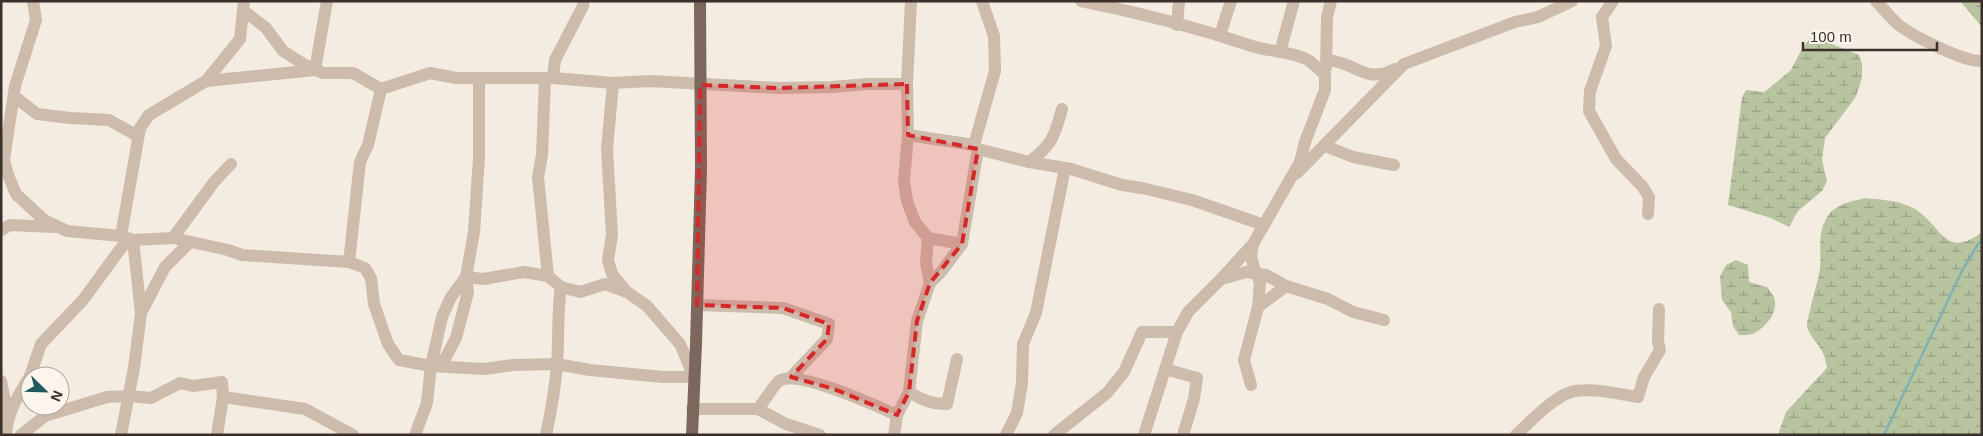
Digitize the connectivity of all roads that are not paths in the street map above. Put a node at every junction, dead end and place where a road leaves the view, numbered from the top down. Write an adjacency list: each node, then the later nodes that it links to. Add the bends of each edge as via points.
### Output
1 (33, 1): 31 (street, via 36,20)
2 (328, 1): 22 (street)
3 (584, 1): 25 (street)
4 (700, 1): 29 (main road)
5 (911, 1): 28 (street)
6 (982, 1): 37 (street, via 994,36 995,71)
7 (1081, 1): 16 (street)
8 (1180, 1): 16 (street)
9 (1231, 1): 17 (street)
10 (1294, 1): 18 (street)
11 (1331, 1): 19 (street, via 1327,16)
12 (1572, 1): 21 (street, via 1538,17 1515,22)
13 (1613, 1): 44 (street, via 1602,17 1606,46 1590,91 1589,112 1616,159 1649,197)
14 (1876, 1): 20 (street, via 1901,27 1945,51)
15 (244, 6): 22 (street, via 284,51); 26 (street, via 240,39)
16 (1177, 25): 17 (street)
17 (1220, 36): 18 (street)
18 (1280, 52): 23 (street, via 1308,60)
19 (1327, 60): 21 (street, via 1339,61 1372,76 1384,75); 23 (street)
20 (1982, 61)
21 (1404, 64): 36 (street)
22 (315, 70): 26 (street); 30 (street, via 353,73)
23 (1325, 75): 43 (street, via 1325,90)
24 (479, 78): 25 (street); 30 (street, via 430,73); 57 (street, via 479,158 474,232)
25 (549, 78): 27 (street); 56 (street, via 538,177)
26 (206, 81): 35 (street, via 149,115)
27 (613, 83): 29 (street, via 650,81); 62 (street, via 607,149 612,235 608,260 612,274)
28 (907, 84): 29 (street, via 779,88); 34 (street)
29 (700, 85): 63 (main road)
30 (381, 89): 54 (street, via 368,145 360,162)
31 (14, 96): 33 (street); 35 (street, via 37,114 109,120)
32 (1062, 109): 39 (street, via 1052,141)
33 (5, 124): 38 (street)
34 (908, 135): 37 (street); 50 (street, via 904,181 907,201 915,222)
35 (138, 136): 48 (street)
36 (1325, 146): 41 (street, via 1353,157); 43 (street)
37 (976, 147): 39 (street); 52 (street)
38 (3, 162): 46 (street, via 16,194 44,220)
39 (1029, 162): 42 (street)
40 (231, 164): 49 (street)
41 (1394, 165)
42 (1065, 168): 45 (street, via 1122,186 1192,200); 95 (street, via 1036,313 1023,344 1017,413)
43 (1292, 178): 45 (street)
44 (1648, 214)
45 (1264, 226): 53 (street)
46 (58, 227): 47 (street, via 10,225); 48 (street, via 67,231)
47 (1, 230)
48 (127, 238): 49 (street); 66 (street); 71 (street, via 83,300 41,344)
49 (172, 238): 51 (street)
50 (928, 238): 52 (street); 59 (street, via 926,263)
51 (190, 242): 54 (street, via 242,255); 66 (street, via 165,268)
52 (962, 244): 59 (street)
53 (1252, 244): 55 (street, via 1250,256); 58 (street)
54 (349, 262): 72 (street, via 365,268 371,278 374,304 388,344 399,360)
55 (1254, 272): 58 (street); 60 (street); 64 (street, via 1260,282)
56 (548, 276): 57 (street, via 524,272 483,279); 61 (street)
57 (466, 277): 72 (street, via 451,297 442,317); 72 (street, via 468,292 456,338)
58 (1221, 280): 68 (street, via 1188,312)
59 (930, 283): 79 (street, via 917,320)
60 (1286, 286): 64 (street); 67 (street, via 1328,299 1353,312)
61 (561, 287): 62 (street, via 580,292 605,284); 70 (street)
62 (627, 292): 74 (street, via 647,306 680,344)
63 (697, 305): 74 (main road); 75 (street, via 782,308 829,324 827,339)
64 (1258, 307): 77 (street, via 1244,360)
65 (1659, 308): 99 (street, via 1660,350 1644,377 1638,397 1596,391 1562,395)
66 (141, 313): 80 (street)
67 (1384, 320)
68 (1177, 332): 73 (street); 96 (street, via 1142,332 1124,372 1107,393)
69 (957, 359): 79 (street, via 947,404 919,399)
70 (557, 364): 72 (street, via 484,369); 74 (street, via 663,377); 91 (street)
71 (33, 366)
72 (436, 366): 90 (street)
73 (1165, 369): 97 (street); 98 (street, via 1197,378)
74 (694, 377): 82 (main road)
75 (791, 377): 83 (street, via 779,381); 84 (street, via 834,389)
76 (1, 382): 85 (street)
77 (1251, 385)
78 (20, 392): 85 (street)
79 (909, 392): 84 (street)
80 (130, 396): 81 (street, via 151,398 180,383 193,386 222,382); 86 (street, via 107,397 45,416); 87 (street)
81 (224, 397): 88 (street); 89 (street, via 305,409)
82 (692, 409): 83 (street); 92 (main road)
83 (758, 409): 93 (street, via 786,424)
84 (897, 415): 94 (street)
85 (8, 431)
86 (21, 435)
87 (121, 435)
88 (217, 435)
89 (353, 435)
90 (415, 435)
91 (546, 435)
92 (692, 435)
93 (820, 435)
94 (894, 435)
95 (1006, 435)
96 (1054, 435)
97 (1144, 435)
98 (1183, 435)
99 (1516, 435)

